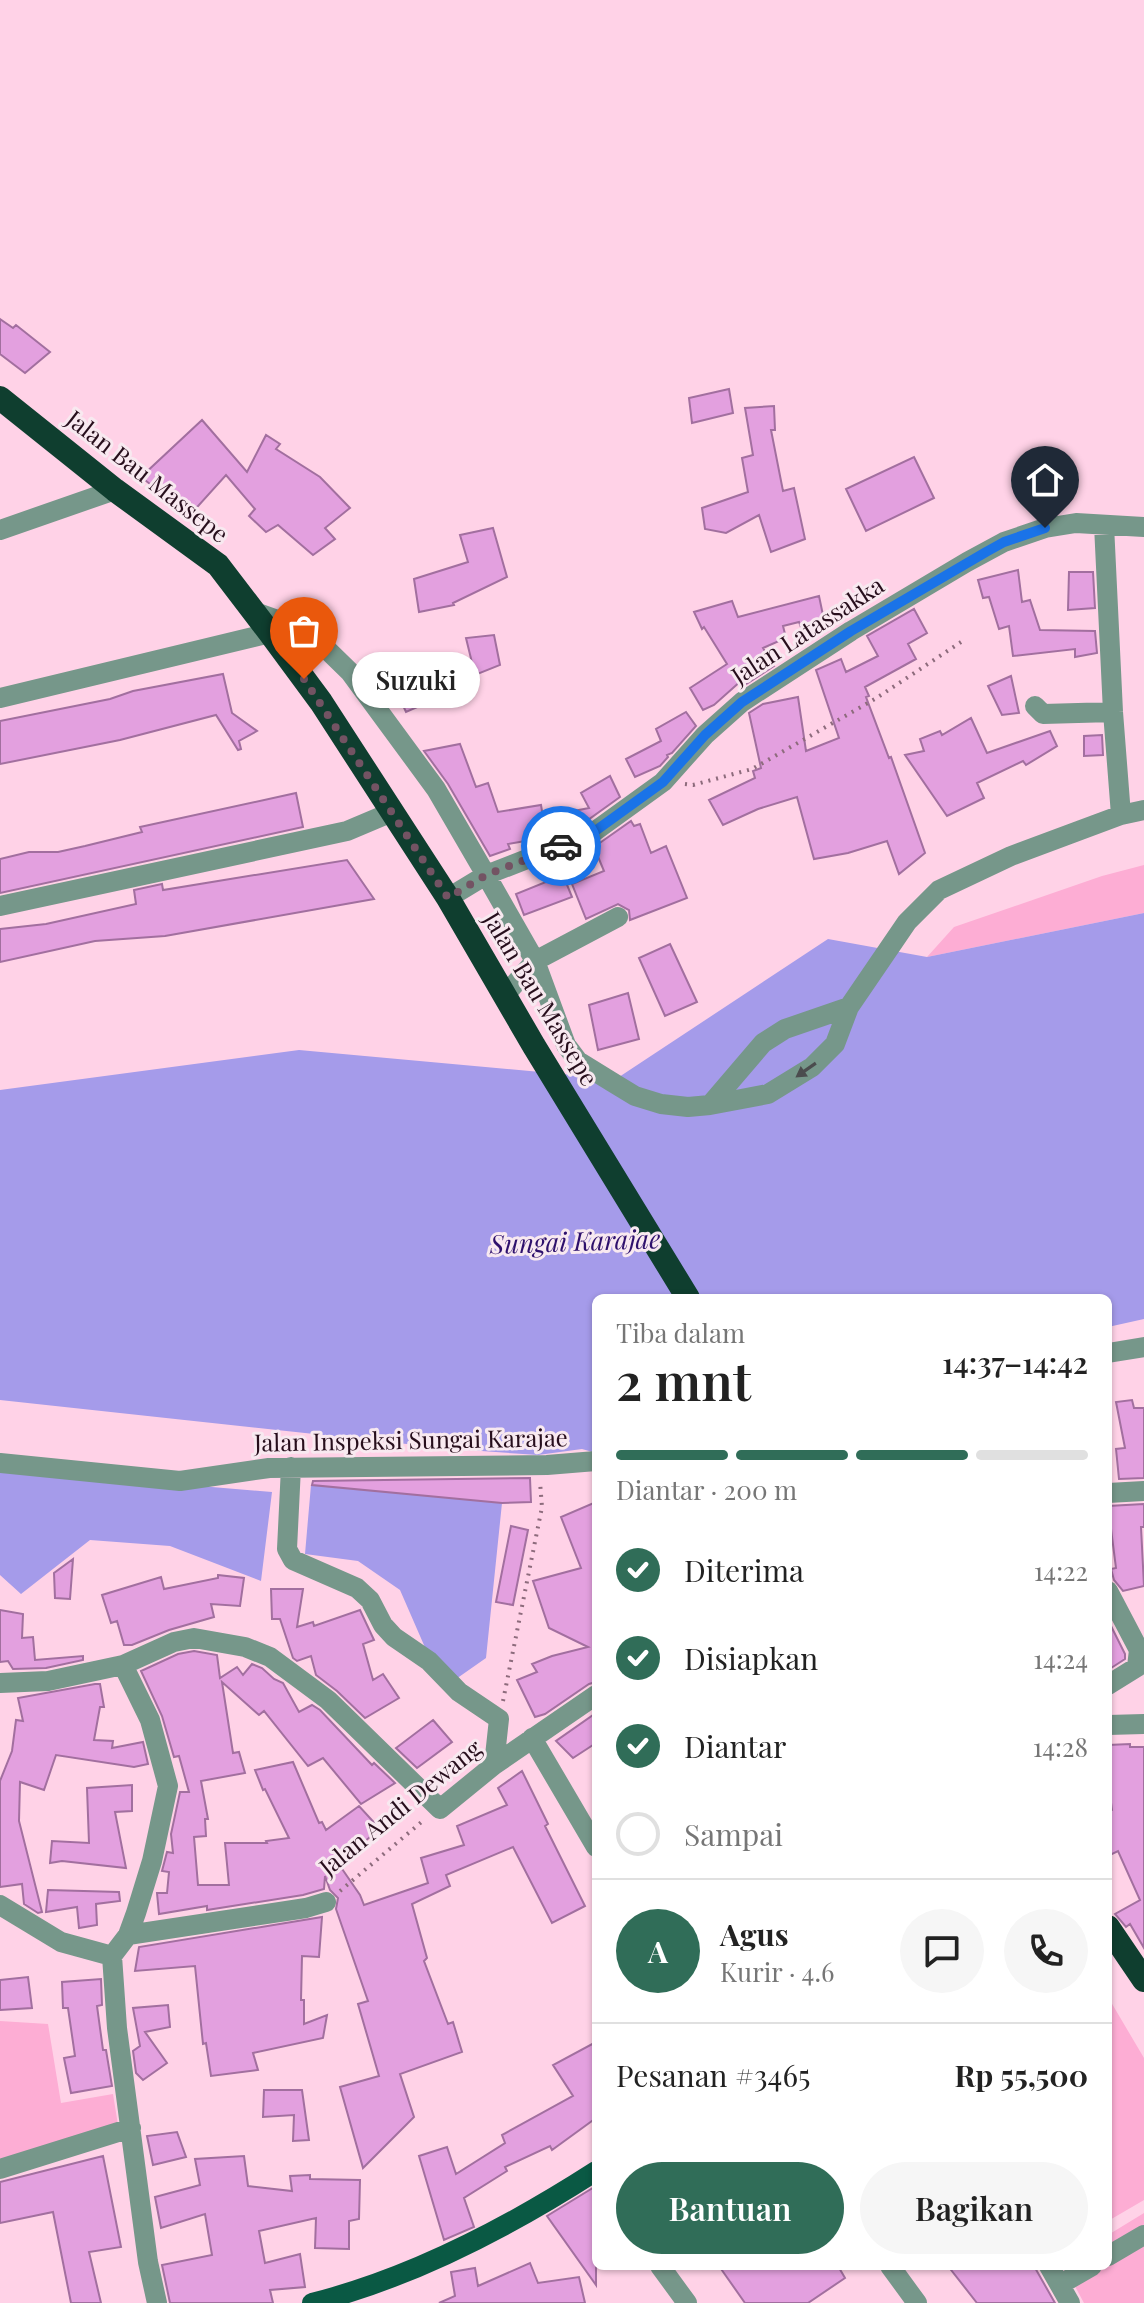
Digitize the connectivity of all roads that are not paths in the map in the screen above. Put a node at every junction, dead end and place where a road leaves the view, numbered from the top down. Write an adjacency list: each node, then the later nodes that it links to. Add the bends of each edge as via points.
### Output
1 (0, 398): 2 (highway, Jalan Bau Massepe)
2 (115, 490): 5 (street); 6 (highway, Jalan Bau Massepe, via 218,565)
3 (1104, 525): 4 (street, Jalan Latassakka); 10 (street); 14 (street, Jalan Latassakka, via 1045,528 967,562 742,702 663,782 591,834)
4 (1144, 527)
5 (0, 530)
6 (252, 611): 7 (highway, Jalan Bau Massepe); 14 (street, via 308,631 350,672 436,789)
7 (270, 633): 8 (street); 12 (highway, Jalan Bau Massepe)
8 (0, 698)
9 (1035, 706): 10 (street, via 1054,715)
10 (1113, 712): 13 (street)
11 (1144, 810): 13 (street)
12 (392, 812): 15 (highway, Jalan Bau Massepe); 16 (street, via 353,829)
13 (1121, 815): 20 (street, via 1011,856 939,890 907,922)
14 (486, 875): 15 (street, Jalan Latassakka); 18 (street)
15 (448, 898): 19 (highway, Jalan Bau Massepe)
16 (0, 906)
17 (618, 917): 18 (street)
18 (535, 961): 19 (street); 21 (street, via 566,1045 578,1061 635,1096 661,1104)
19 (506, 994): 22 (highway, Jalan Bau Massepe)
20 (849, 1007): 21 (street, via 785,1029 763,1043); 21 (street, one-way to 21, via 835,1044 812,1067 768,1094)
21 (710, 1105)
22 (686, 1294)
23 (1144, 1347): 24 (street)
24 (1112, 1352)
25 (592, 1461): 27 (street, Jalan Inspeksi Sungai Karajae)
26 (0, 1463): 27 (street, Jalan Inspeksi Sungai Karajae, via 180,1481)
27 (291, 1467): 38 (street, via 287,1549 293,1560 357,1588 394,1637 499,1719)
28 (1144, 1491): 29 (street)
29 (1112, 1493)
30 (1112, 1599): 33 (street, via 1140,1655 1137,1667)
31 (123, 1665): 32 (street, via 48,1681); 38 (street, Jalan Andi Dewang, via 194,1638 270,1657 328,1700 440,1809); 43 (street, via 150,1720 168,1786)
32 (0, 1683)
33 (1112, 1683)
34 (592, 1698): 37 (street, Jalan Andi Dewang)
35 (1144, 1724): 36 (street)
36 (1112, 1725)
37 (532, 1738): 38 (street, Jalan Andi Dewang); 39 (street)
38 (494, 1765)
39 (592, 1840)
40 (326, 1902): 43 (street, Jalan Andi Dewang)
41 (0, 1905): 44 (street, via 61,1942)
42 (1112, 1933): 45 (highway)
43 (128, 1935): 44 (street)
44 (112, 1956): 46 (street)
45 (1144, 1980)
46 (131, 2128): 47 (street); 56 (street)
47 (0, 2169)
48 (592, 2177): 57 (main road, via 441,2256)
49 (1144, 2235): 50 (street)
50 (1112, 2254)
51 (663, 2270): 58 (street)
52 (893, 2270): 59 (street)
53 (1051, 2270): 55 (street)
54 (1088, 2270): 55 (street)
55 (1065, 2294)
56 (157, 2303)
57 (312, 2303)
58 (687, 2303)
59 (917, 2303)

